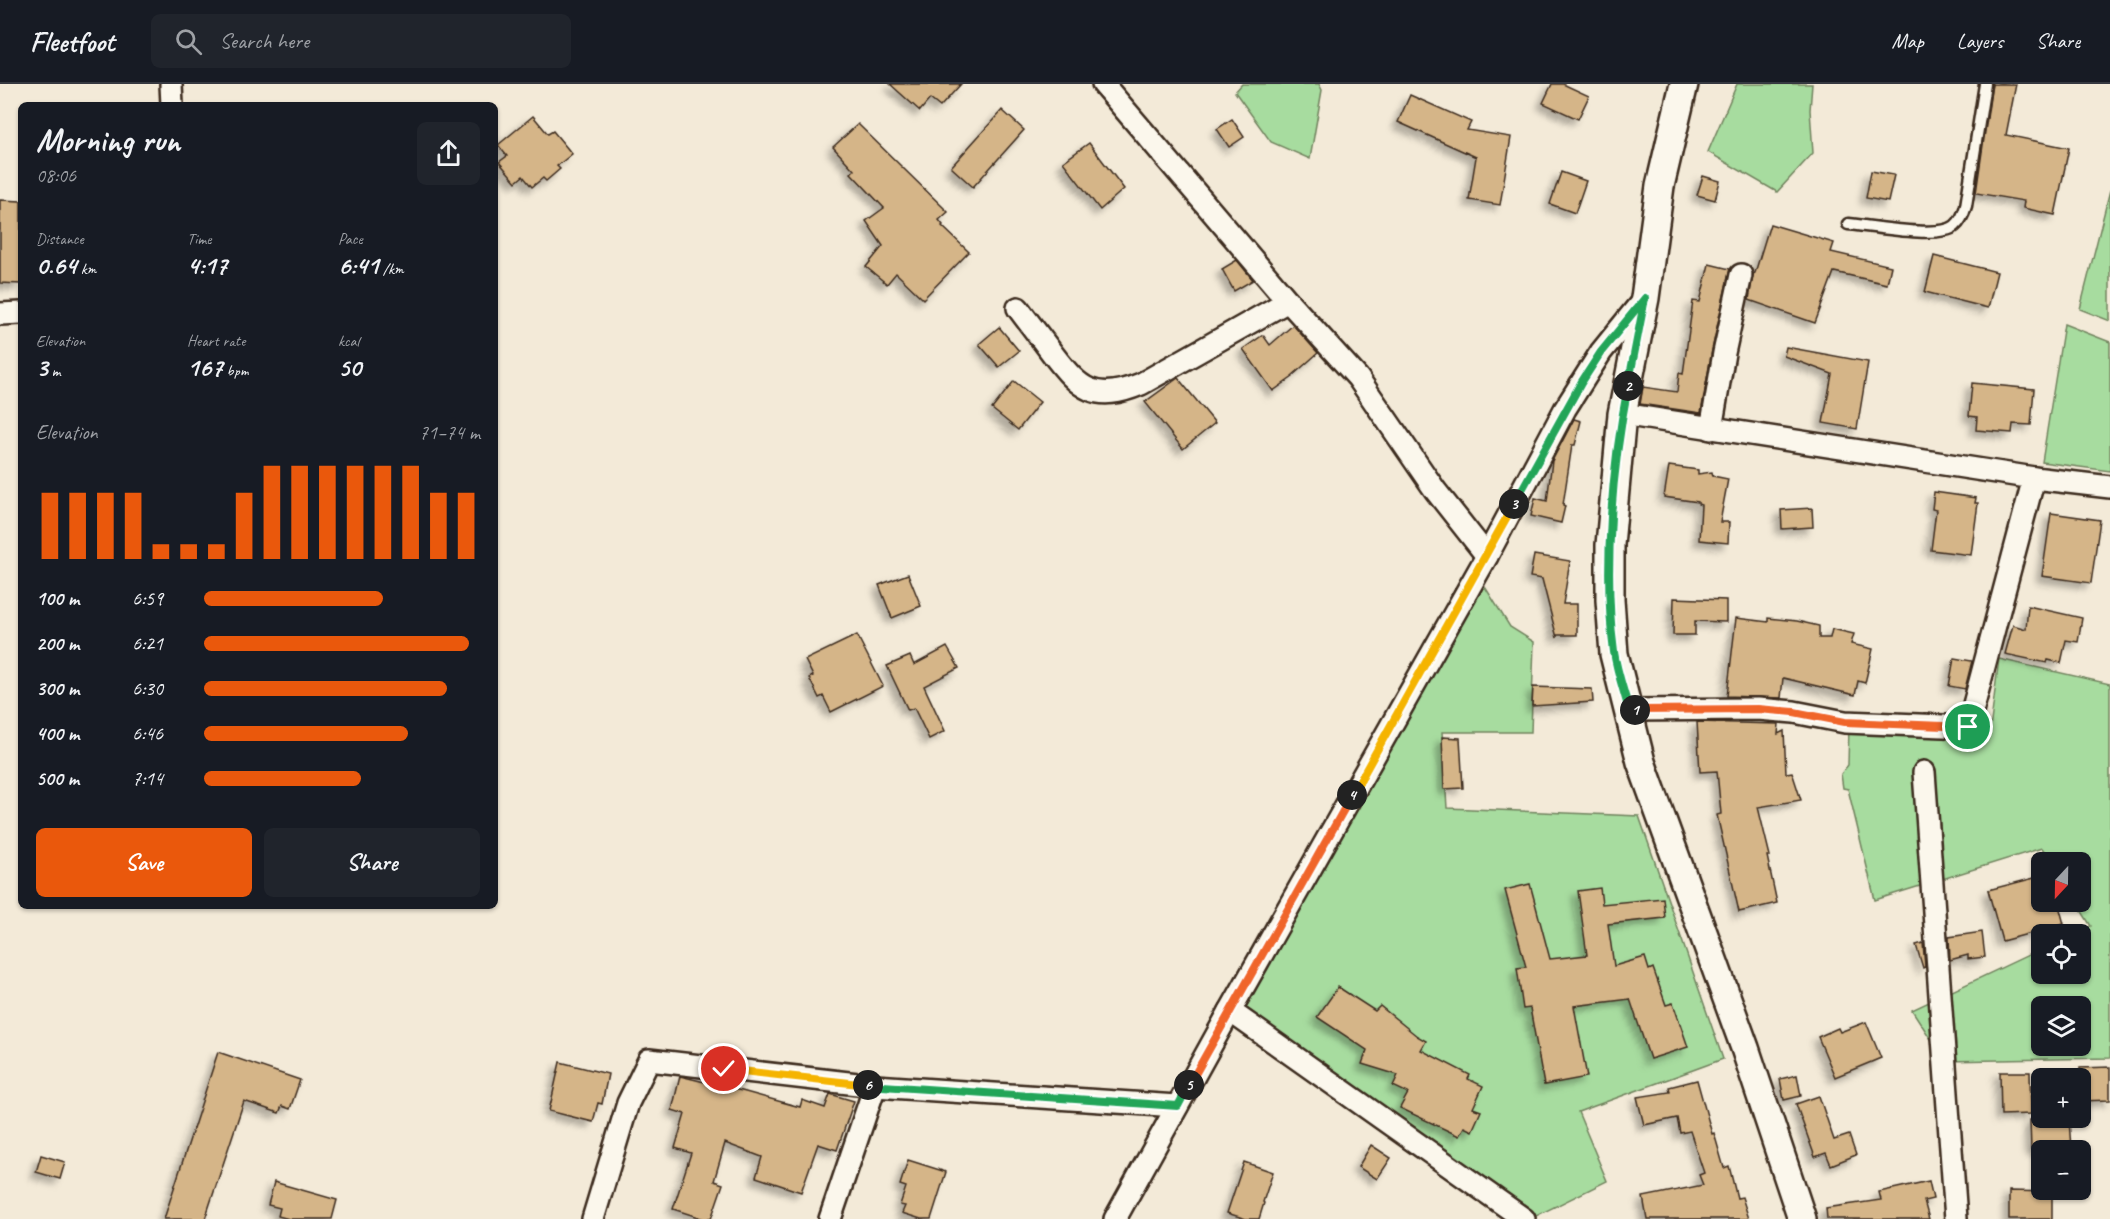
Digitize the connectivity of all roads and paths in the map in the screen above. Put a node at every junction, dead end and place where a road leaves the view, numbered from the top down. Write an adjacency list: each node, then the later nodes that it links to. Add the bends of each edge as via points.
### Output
1 (171, 84): 5 (street)
2 (1103, 84): 9 (street)
3 (1684, 84): 8 (street, via 1660,186)
4 (1985, 84): 6 (lane, via 1966,206 1956,225 1932,232)
5 (172, 102)
6 (1848, 224)
7 (1742, 275): 14 (street)
8 (1645, 298): 13 (street); 17 (street, via 1581,383)
9 (1288, 301): 10 (street, via 1141,384 1123,392 1103,393 1085,389 1071,378); 17 (street, via 1358,378 1435,490)
10 (1018, 308)
11 (18, 313): 12 (street)
12 (0, 314)
13 (1622, 414): 14 (street); 18 (street, via 1610,545 1610,600 1614,654)
14 (1711, 429): 15 (street)
15 (2034, 478): 16 (street); 18 (street, via 1968,727 1845,722 1758,709)
16 (2110, 487)
17 (1487, 556): 20 (street)
18 (1629, 710): 27 (street, via 1656,807 1745,1048)
19 (1924, 772): 28 (street)
20 (1230, 1011): 22 (street); 26 (street)
21 (875, 1086): 22 (street); 23 (street, via 649,1060 628,1103); 24 (street)
22 (1178, 1106): 25 (street)
23 (593, 1219)
24 (830, 1219)
25 (1115, 1219)
26 (1524, 1219)
27 (1802, 1219)
28 (1956, 1219)

